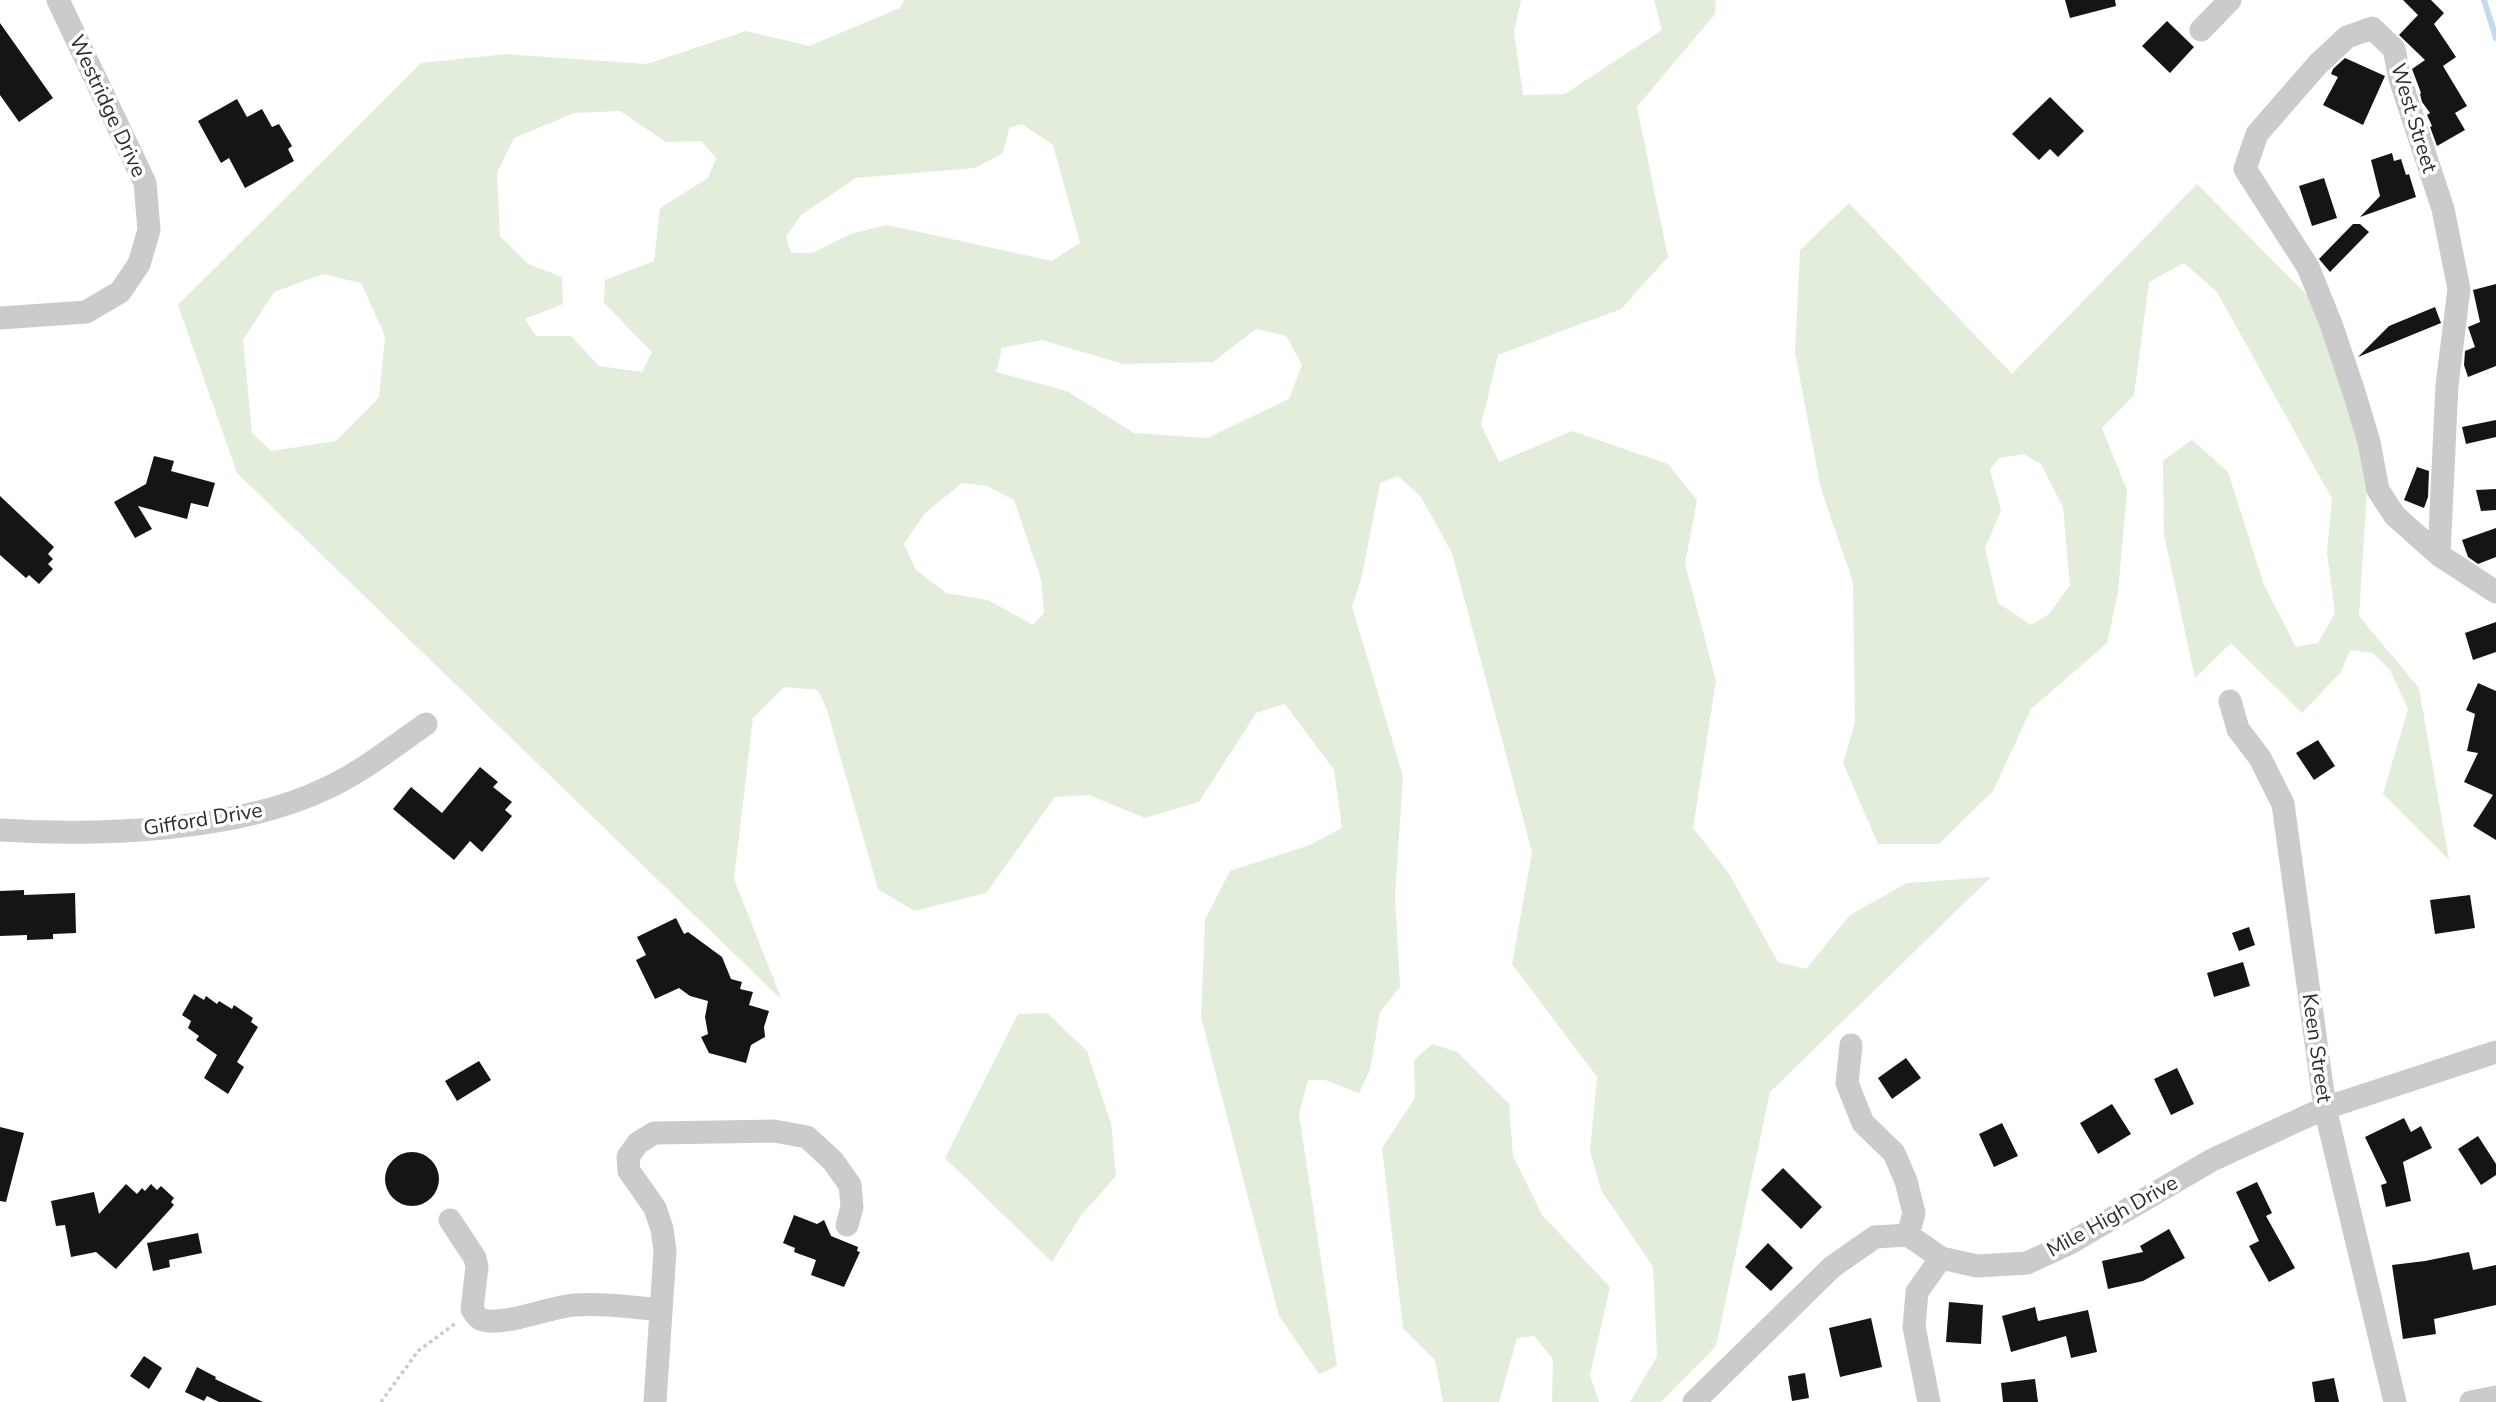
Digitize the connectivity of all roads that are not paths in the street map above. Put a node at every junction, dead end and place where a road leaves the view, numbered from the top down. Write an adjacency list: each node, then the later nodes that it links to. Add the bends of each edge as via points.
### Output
1 (58, 0): 4 (street, Westridge Drive, via 145,183 149,230 139,264 120,292 86,312)
2 (2230, 0): 3 (street)
3 (2201, 30)
4 (0, 318)
5 (2439, 555): 5 (street, West Street, via 2447,385 2459,289 2443,209 2394,49 2372,28 2347,37 2318,64 2257,134 2245,169 2308,267 2354,392 2378,491 2395,516); 6 (street, West Street)
6 (2496, 592)
7 (2230, 701): 12 (street, Keen Street, via 2238,729 2260,758 2283,804)
8 (426, 724): 9 (street, Gifford Drive, via 328,788 271,809 128,831 57,834)
9 (0, 830)
10 (1851, 1045): 15 (street, via 1847,1083 1863,1123 1894,1153 1906,1181 1914,1213)
11 (2496, 1052): 12 (street, Mile High Drive)
12 (2325, 1108): 16 (street, Mile High Drive, via 2213,1160 2027,1263 1978,1266); 22 (street, Keen Street)
13 (450, 1220): 17 (street, via 475,1258 472,1309 483,1320 572,1305)
14 (847, 1225): 17 (street, via 852,1207 849,1185 833,1161 807,1137 774,1131 654,1133 638,1143 628,1157 629,1171 655,1208 662,1229)
15 (1908, 1236): 16 (street, Mile High Drive); 20 (street, via 1875,1237 1832,1267)
16 (1941, 1258): 21 (street, via 1917,1292 1914,1327)
17 (662, 1310): 19 (street)
18 (2496, 1397): 23 (street)
19 (655, 1402)
20 (1694, 1402)
21 (1928, 1402)
22 (2395, 1402)
23 (2471, 1402)

